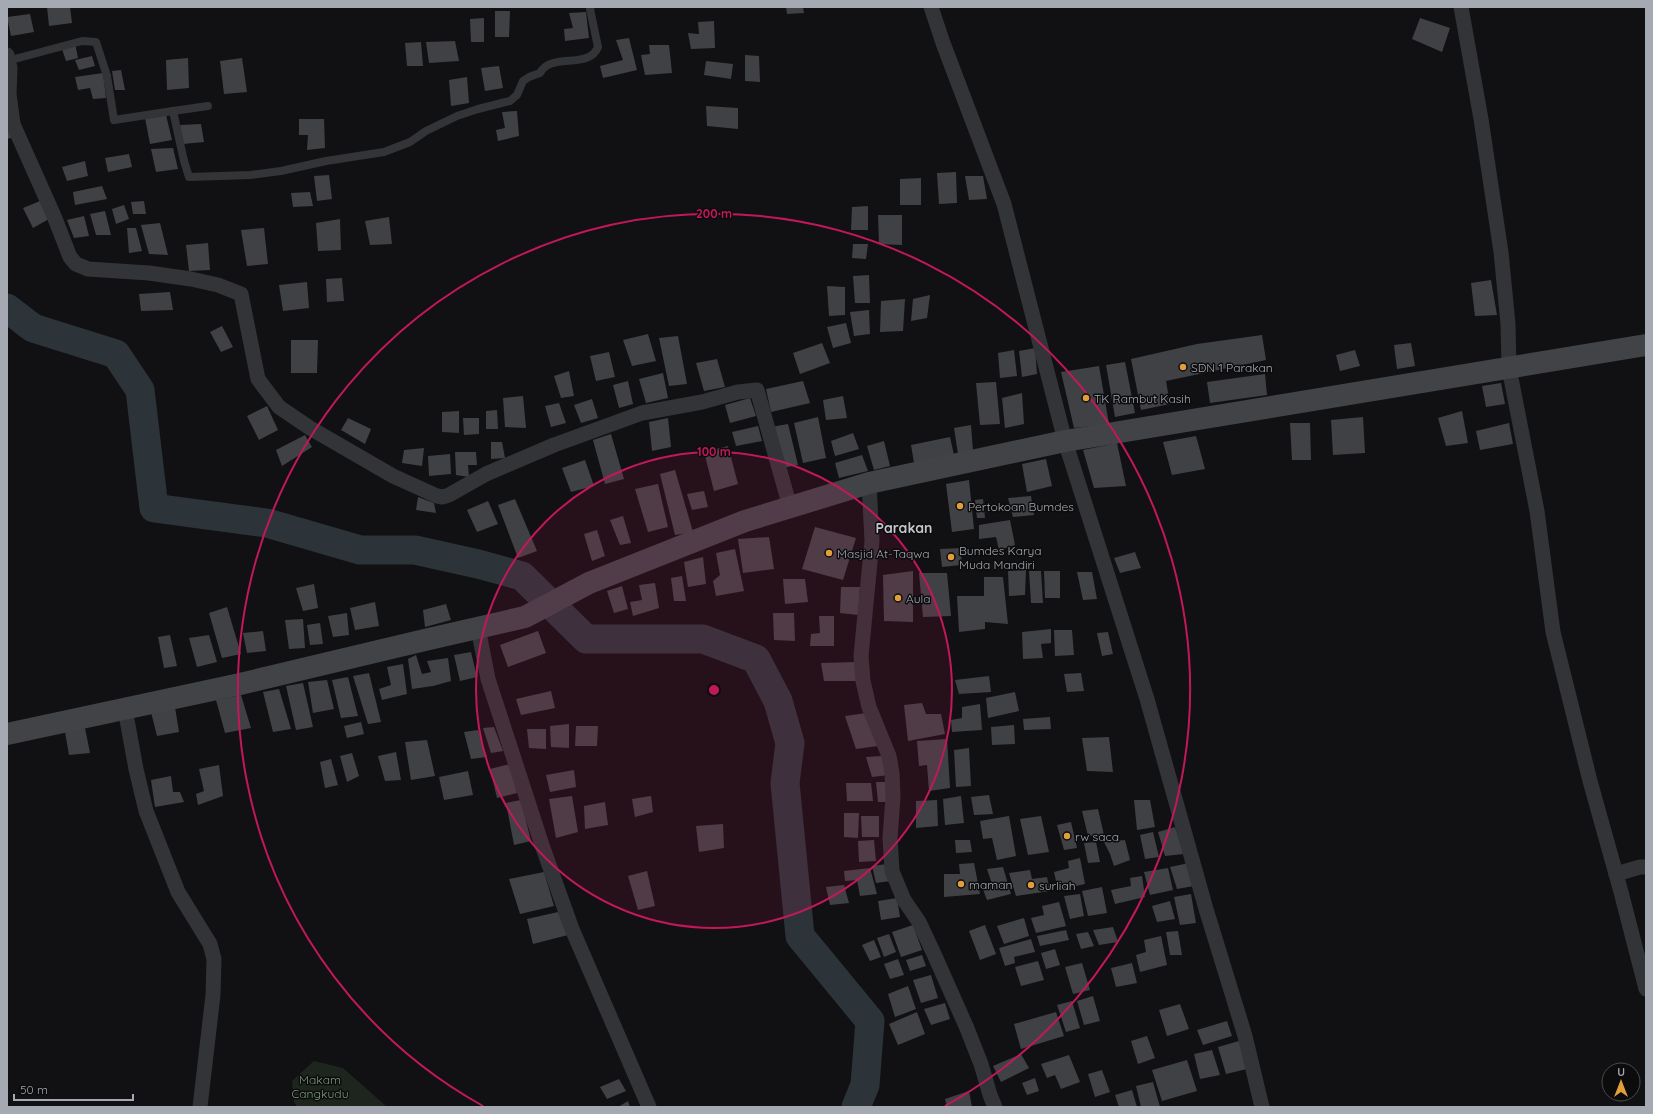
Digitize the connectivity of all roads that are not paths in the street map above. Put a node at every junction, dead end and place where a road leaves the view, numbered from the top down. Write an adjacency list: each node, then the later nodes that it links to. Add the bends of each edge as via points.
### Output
1 (591, 7): 6 (lane, via 598,47 596,52 573,61 547,64 540,73 523,81 517,95 510,101 457,116 410,142 384,152 250,175 189,177)
2 (931, 7): 9 (street, via 1004,204)
3 (1464, 8): 8 (street, via 1501,252 1508,324)
4 (8, 59): 6 (lane, via 82,41 96,42 107,76 114,120); 11 (street, via 13,124 70,257 76,264 88,269 149,272 191,279 218,285 241,294 258,379 279,407 393,476 425,492 442,497 456,492 486,474 554,445 642,413 757,390)
5 (208, 106): 6 (lane)
6 (173, 111)
7 (1646, 345): 8 (street)
8 (1508, 368): 9 (street); 16 (street, via 1538,511 1553,632)
9 (1065, 441): 10 (street); 21 (street, via 1147,699 1245,1036)
10 (869, 483): 11 (street); 20 (street, via 872,541 861,656 869,707 889,756 892,773 892,871 904,900 919,922 966,1026)
11 (790, 506): 12 (street, via 602,577 525,617)
12 (478, 628): 13 (street); 19 (street, via 488,679 543,848 572,929)
13 (125, 709): 14 (street); 18 (street, via 146,811 178,892 210,944 214,959 213,995)
14 (7, 734)
15 (1646, 867): 16 (street)
16 (1616, 874): 17 (street)
17 (1646, 989)
18 (200, 1107)
19 (649, 1107)
20 (995, 1107)
21 (1262, 1107)

